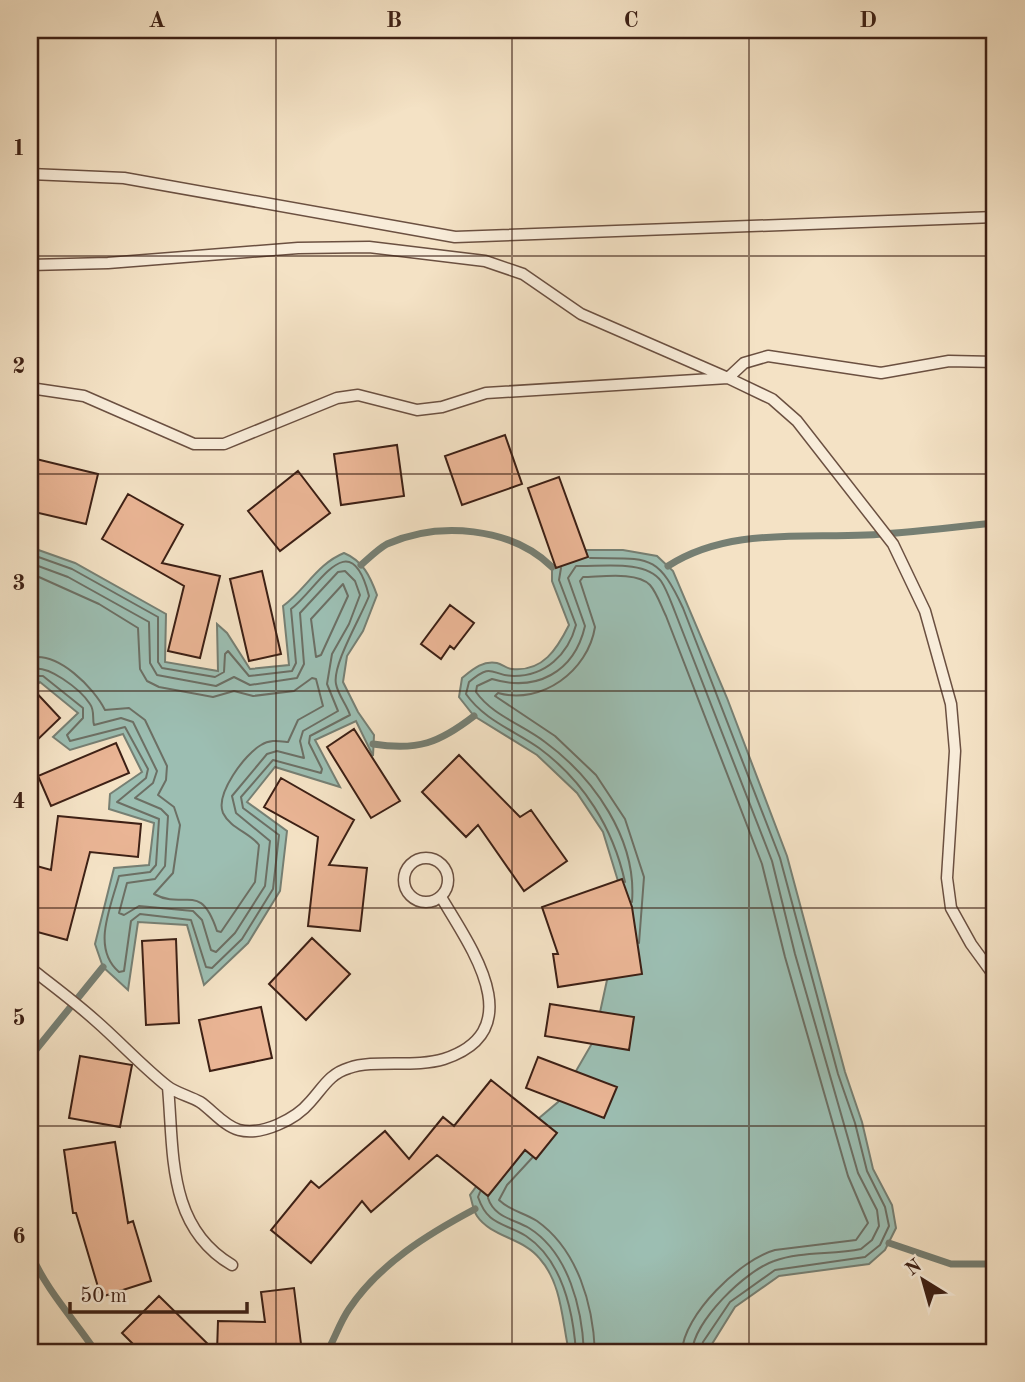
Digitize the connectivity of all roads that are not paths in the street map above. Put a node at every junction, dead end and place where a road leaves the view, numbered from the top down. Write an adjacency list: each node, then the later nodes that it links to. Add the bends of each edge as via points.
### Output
1 (30, 174): 2 (lane, via 124,178 455,237)
2 (995, 218)
3 (30, 265): 5 (lane, via 369,247 485,261 523,274 581,314)
4 (995, 362): 5 (lane, via 949,361 881,373 768,355 744,363)
5 (728, 378): 6 (lane, via 486,393 417,410 358,395 337,398 224,444 194,444 84,396); 9 (lane, via 772,399 797,421 893,544 925,611 951,704 954,792 947,878 951,908)
6 (30, 388)
7 (441, 897): 7 (lane, via 448,884 446,869 435,860 414,862 405,873 408,893 420,902); 10 (lane, via 475,954 489,989 490,1019 473,1042 445,1059 350,1067 326,1080 310,1103 291,1118 260,1130 238,1130 200,1102)
8 (30, 968): 10 (lane)
9 (995, 977)
10 (168, 1087): 11 (lane, via 179,1192 192,1226 211,1252)
11 (232, 1265)

